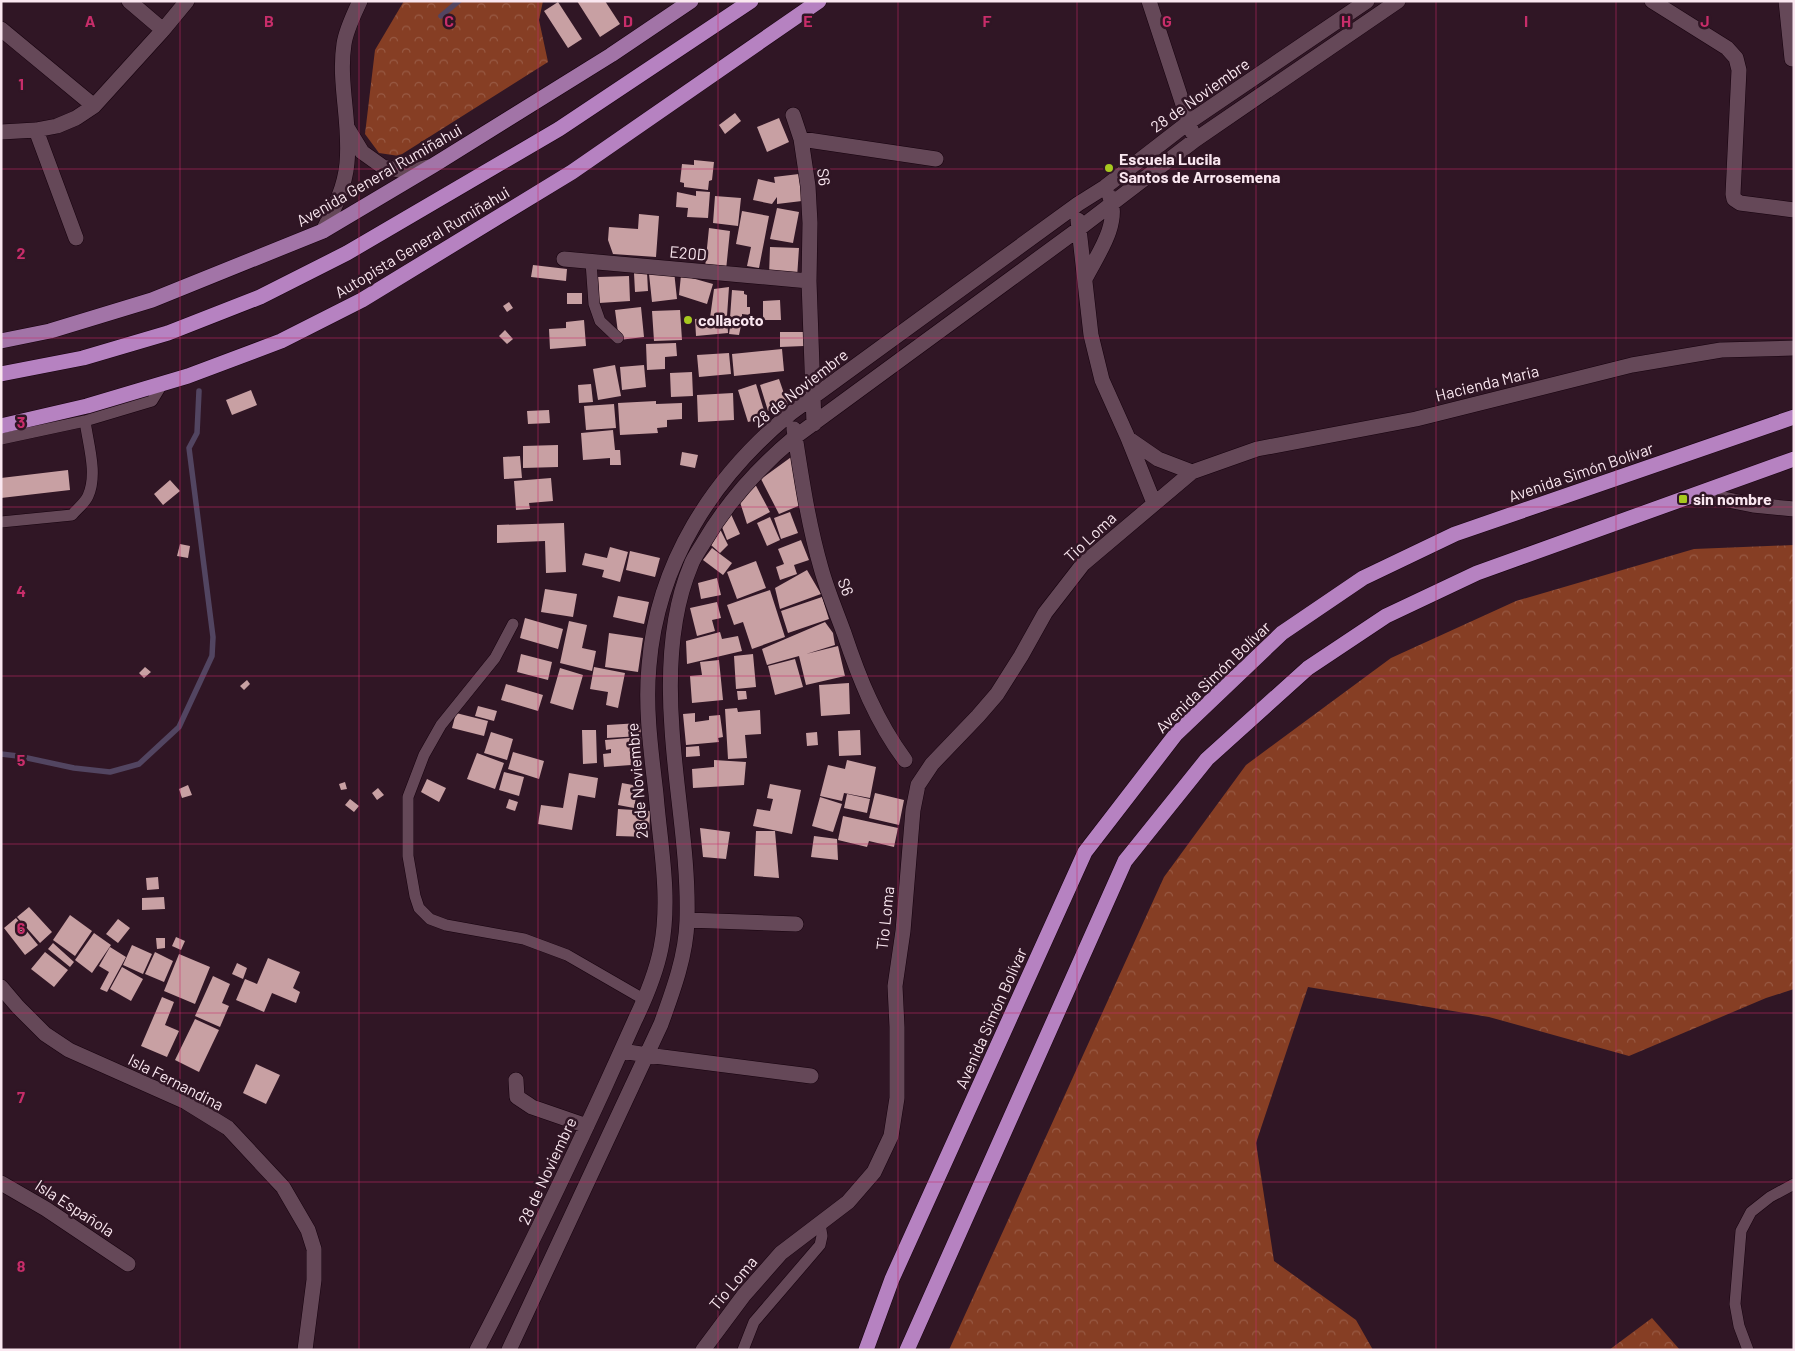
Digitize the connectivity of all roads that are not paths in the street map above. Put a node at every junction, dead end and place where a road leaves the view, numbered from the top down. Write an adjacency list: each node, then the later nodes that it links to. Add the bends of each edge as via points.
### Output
1 (129, 1): 13 (street)
2 (187, 1): 13 (street)
3 (360, 1): 18 (street, via 344,44)
4 (691, 1): 24 (main road, Avenida General Rumiñahui)
5 (751, 1): 39 (highway, Autopista General Rumiñahui, via 559,129 347,253 260,297 159,336 83,358)
6 (819, 1): 40 (highway, Autopista General Rumiñahui, via 572,172 362,300 281,341)
7 (1149, 1): 17 (street)
8 (1367, 1): 17 (street, 28 de Noviembre)
9 (1398, 1): 22 (street)
10 (1652, 1): 28 (street, via 1727,48 1736,58 1739,70 1734,199)
11 (1786, 1): 14 (street)
12 (1, 29): 15 (street)
13 (163, 30): 15 (street)
14 (1792, 59)
15 (94, 106): 19 (street, via 57,126)
16 (793, 115): 21 (street, S6)
17 (1190, 122): 22 (street); 25 (street, 28 de Noviembre)
18 (348, 129): 24 (street, via 362,152 383,167 409,172); 30 (street, via 347,164 339,199)
19 (36, 130): 20 (street); 31 (street)
20 (1, 132)
21 (801, 139): 23 (street); 35 (street, S6, via 810,214)
22 (1195, 140): 26 (street)
23 (936, 159)
24 (434, 165): 30 (main road, Avenida General Rumiñahui)
25 (1105, 187): 26 (street); 27 (street, 28 de Noviembre)
26 (1112, 203): 29 (street); 34 (street, via 1112,224)
27 (1078, 204): 29 (street); 41 (street, 28 de Noviembre)
28 (1794, 210)
29 (1080, 228): 34 (street); 45 (street)
30 (323, 231): 37 (main road, Avenida General Rumiñahui, via 152,300 50,331)
31 (76, 238)
32 (564, 259): 33 (street, E20D)
33 (591, 262): 35 (street, E20D); 36 (lane, via 594,304 600,321)
34 (1085, 279): 48 (street, via 1091,335 1102,380)
35 (809, 281): 41 (street, S6)
36 (618, 338)
37 (1, 341)
38 (1794, 348): 51 (street, Hacienda Maria, via 1721,350 1632,364 1416,420 1257,449)
39 (1, 374)
40 (163, 383): 44 (lane, via 152,401); 46 (highway, Autopista General Rumiñahui)
41 (812, 399): 42 (street, 28 de Noviembre); 45 (street, S6)
42 (791, 413): 47 (street, S6); 61 (street, 28 de Noviembre, via 744,456 713,494 675,558 663,594 649,664 648,698 664,877 664,913 661,947)
43 (1794, 417): 78 (highway, Avenida Simón Bolívar, via 1454,534 1363,578 1282,633 1176,734 1085,852 892,1279)
44 (84, 421): 49 (lane); 55 (lane, via 91,465 87,497 72,515)
45 (814, 424): 47 (street)
46 (1, 426)
47 (795, 436): 57 (street, S6, via 820,568 859,678); 58 (street, via 751,477 712,528 691,564 682,593 670,688)
48 (1128, 438): 51 (street, via 1158,459); 53 (street)
49 (1, 439)
50 (1794, 459): 52 (highway)
51 (1192, 472): 53 (street, Hacienda Maria)
52 (1700, 494): 54 (street, via 1753,505); 79 (highway, via 1477,573 1386,616 1308,668 1207,759 1125,861)
53 (1154, 504): 69 (street, Tio Loma, via 1083,564 1045,613 997,694 932,764 918,785 895,986 897,1098 891,1136 874,1172 848,1202)
54 (1794, 509)
55 (1, 522)
56 (513, 624): 61 (lane, via 495,658 441,725 424,755 408,797 408,856 419,908 430,919 446,925 524,939 567,955)
57 (905, 760)
58 (687, 920): 59 (street); 63 (street, via 674,989)
59 (796, 924)
60 (1, 987): 73 (street, Isla Fernandina, via 45,1034 69,1050 186,1102 228,1128 284,1187 308,1230 314,1249 314,1280)
61 (645, 1000): 62 (street, 28 de Noviembre)
62 (622, 1051): 63 (street); 66 (street, 28 de Noviembre)
63 (647, 1055): 64 (street); 72 (street)
64 (811, 1076)
65 (516, 1080): 66 (street, via 517,1097 532,1107)
66 (587, 1126): 70 (street, 28 de Noviembre)
67 (1, 1183): 71 (street, Isla Española)
68 (1794, 1184): 80 (lane, via 1770,1196 1751,1212 1741,1231 1736,1304 1739,1326)
69 (820, 1224): 76 (street, Tio Loma, via 781,1253 744,1295); 77 (lane, via 820,1245 754,1322)
70 (526, 1255): 72 (street); 74 (street, 28 de Noviembre)
71 (128, 1264)
72 (548, 1267): 75 (street)
73 (302, 1347)
74 (477, 1350)
75 (509, 1350)
76 (703, 1350)
77 (743, 1350)
78 (866, 1350)
79 (907, 1350)
80 (1748, 1350)

